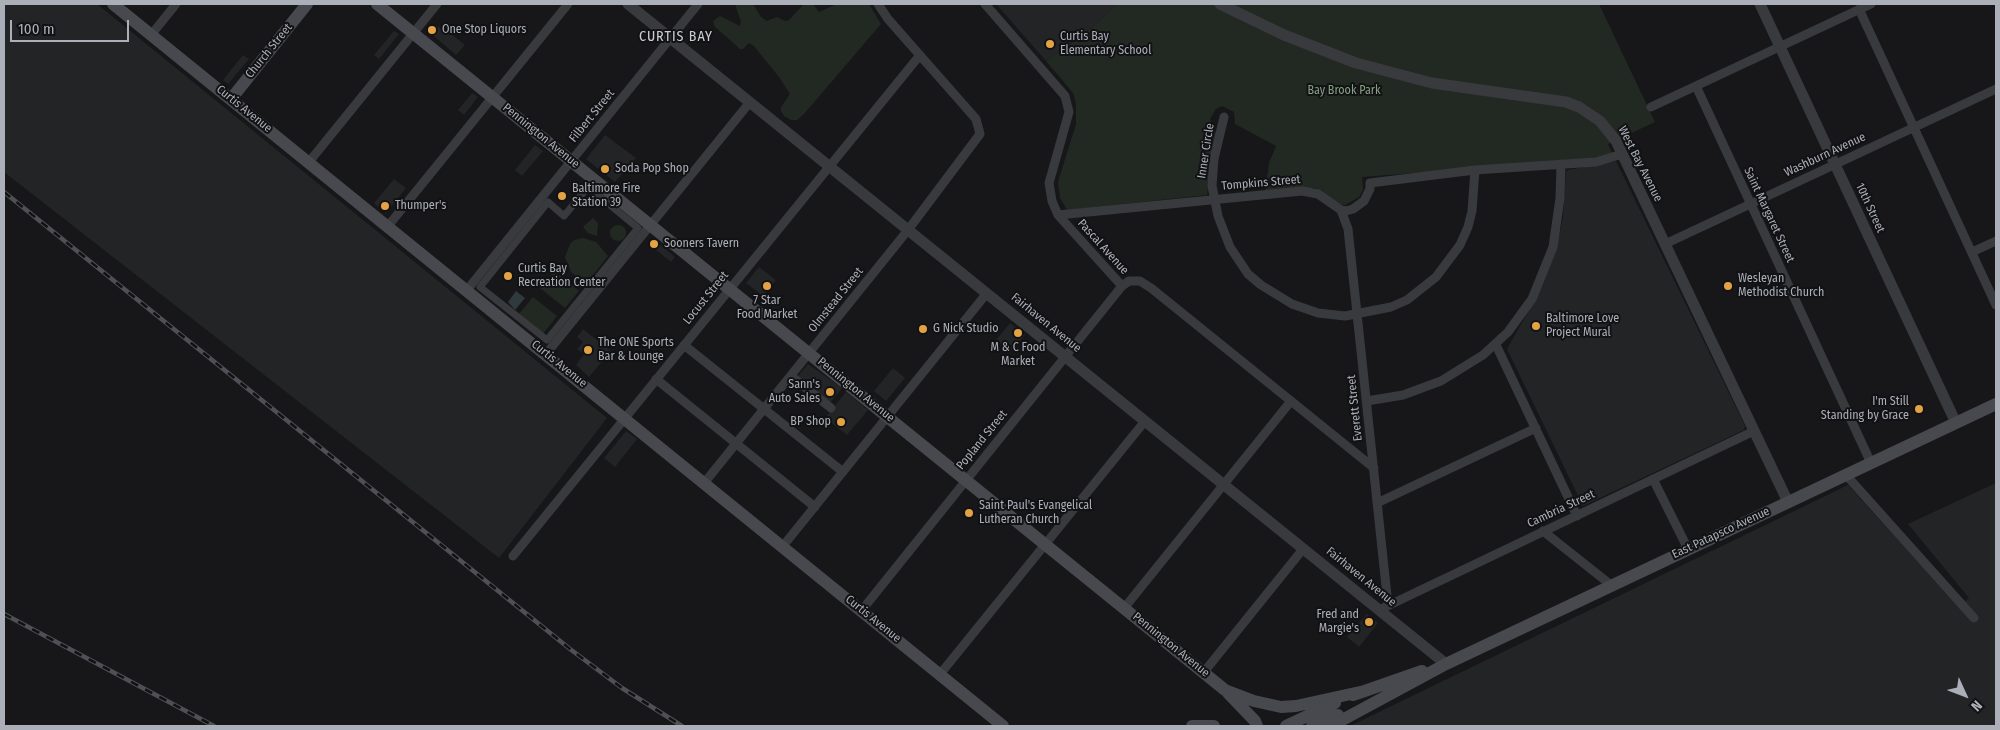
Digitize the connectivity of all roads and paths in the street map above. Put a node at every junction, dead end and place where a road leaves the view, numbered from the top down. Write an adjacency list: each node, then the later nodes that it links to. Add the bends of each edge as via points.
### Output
1 (112, 4): 16 (main road, Curtis Avenue)
2 (176, 4): 16 (street)
3 (307, 4): 23 (main road, Church Street)
4 (377, 4): 15 (main road, Pennington Avenue)
5 (437, 4): 15 (street)
6 (568, 4): 22 (street)
7 (628, 4): 17 (street, Fairhaven Avenue)
8 (698, 4): 17 (street, Filbert Street)
9 (878, 4): 19 (street)
10 (984, 4): 38 (street, Pascal Avenue, via 1060,88 1068,104 1068,122 1049,183)
11 (1220, 4): 28 (street, West Bay Avenue, via 1318,50 1392,74 1450,86 1550,99 1579,107 1600,121)
12 (1760, 4): 18 (street, 10th Street)
13 (1871, 4): 14 (street)
14 (1859, 9): 18 (street); 27 (street)
15 (413, 33): 22 (main road, Pennington Avenue); 30 (street)
16 (151, 35): 23 (main road, Curtis Avenue)
17 (670, 38): 24 (street, Fairhaven Avenue); 29 (street, Filbert Street)
18 (1780, 46): 20 (street); 32 (street, 10th Street)
19 (920, 55): 33 (street, Locust Street); 42 (street, Olmstead Street, via 976,119 980,129 978,139)
20 (1696, 86): 25 (street); 36 (street, Saint Margaret Street)
21 (1996, 88): 27 (street, Washburn Avenue)
22 (492, 97): 29 (main road, Pennington Avenue); 40 (street)
23 (231, 99): 30 (main road, Curtis Avenue)
24 (750, 102): 33 (street, Fairhaven Avenue); 39 (street)
25 (1651, 106)
26 (1224, 117): 35 (street, Inner Circle, via 1212,173)
27 (1913, 127): 32 (street, Washburn Avenue); 45 (street)
28 (1622, 154): 31 (street, via 1606,160); 44 (street, West Bay Avenue)
29 (571, 160): 39 (main road, Pennington Avenue); 48 (street, Filbert Street)
30 (309, 162): 40 (main road, Curtis Avenue)
31 (1560, 164): 34 (street); 53 (street, via 1558,218 1547,264 1532,299)
32 (1835, 164): 36 (street, Washburn Avenue); 67 (street, 10th Street)
33 (830, 166): 42 (street, Fairhaven Avenue); 47 (street, Locust Street)
34 (1475, 170): 37 (street, via 1370,183 1364,201 1353,210); 51 (street, Inner Circle, via 1468,227 1448,263 1407,300)
35 (1215, 200): 37 (street, Tompkins Street, via 1310,192 1326,198); 38 (street, Tompkins Street); 51 (street, Inner Circle, via 1230,247 1248,274 1261,285 1304,309 1331,315)
36 (1750, 204): 44 (street, Washburn Avenue); 71 (street, Saint Margaret Street)
37 (1341, 210): 51 (street, Everett Street, via 1348,230)
38 (1058, 215): 46 (street, Pascal Avenue)
39 (651, 225): 47 (main road, Pennington Avenue); 55 (street)
40 (388, 226): 48 (main road, Curtis Avenue)
41 (638, 228): 41 (street, via 588,187 564,216 548,202 480,287 547,340)
42 (908, 230): 49 (street, Fairhaven Avenue); 54 (street, Olmstead Street)
43 (1996, 241): 45 (street)
44 (1665, 244): 69 (street, West Bay Avenue)
45 (1972, 252): 50 (street)
46 (1122, 286): 56 (street, Popland Street); 59 (street, Pascal Avenue, via 1134,280 1151,288)
47 (730, 288): 52 (street, Locust Street); 54 (main road, Pennington Avenue)
48 (467, 290): 55 (main road, Curtis Avenue)
49 (987, 293): 56 (street, Fairhaven Avenue); 64 (street)
50 (1996, 306)
51 (1358, 315): 60 (street, Everett Street)
52 (684, 345): 58 (street, Locust Street); 63 (street)
53 (1496, 345): 60 (street, via 1428,386 1403,395); 68 (street)
54 (810, 352): 57 (street, Olmstead Street); 64 (main road, Pennington Avenue)
55 (546, 354): 65 (main road, Curtis Avenue)
56 (1065, 356): 66 (street, Fairhaven Avenue); 75 (street, Popland Street)
57 (791, 376): 62 (street); 63 (street, Olmstead Street)
58 (656, 379): 65 (street, Locust Street); 70 (street)
59 (1291, 401): 72 (street, Pascal Avenue); 78 (street)
60 (1367, 401): 72 (street, Everett Street)
61 (1996, 404): 67 (main road, East Patapsco Avenue)
62 (831, 408)
63 (764, 409): 70 (street, Olmstead Street); 73 (street)
64 (888, 416): 73 (street); 75 (main road, Pennington Avenue)
65 (625, 418): 77 (main road, Curtis Avenue); 88 (street, Locust Street)
66 (1145, 421): 78 (street, Fairhaven Avenue); 84 (street)
67 (1956, 423): 71 (main road, East Patapsco Avenue)
68 (1536, 428): 80 (street); 82 (street)
69 (1754, 431): 76 (street, Cambria Street); 79 (street, West Bay Avenue)
70 (736, 444): 77 (street, Olmstead Street); 81 (street)
71 (1870, 463): 74 (main road, East Patapsco Avenue)
72 (1374, 468): 80 (street, Everett Street)
73 (843, 472): 81 (street)
74 (1846, 475): 79 (main road, East Patapsco Avenue); 93 (street)
75 (967, 479): 84 (main road, Pennington Avenue); 92 (street, Popland Street)
76 (1653, 479): 82 (street, Cambria Street); 87 (street)
77 (704, 482): 85 (main road, Curtis Avenue)
78 (1224, 484): 86 (street, Fairhaven Avenue); 90 (street)
79 (1788, 502): 87 (main road, East Patapsco Avenue)
80 (1377, 503): 91 (street, Everett Street)
81 (814, 507): 85 (street)
82 (1576, 516): 83 (street, Cambria Street)
83 (1544, 531): 89 (street); 91 (street, Cambria Street)
84 (1046, 543): 90 (main road, Pennington Avenue); 96 (street)
85 (783, 546): 92 (main road, Curtis Avenue)
86 (1303, 548): 91 (street, Fairhaven Avenue); 95 (street)
87 (1688, 549): 89 (main road, East Patapsco Avenue)
88 (512, 556)
89 (1611, 586): 94 (main road, East Patapsco Avenue)
90 (1125, 607): 95 (main road, Pennington Avenue)
91 (1383, 607): 94 (street, Fairhaven Avenue)
92 (862, 610): 96 (main road, Curtis Avenue)
93 (1974, 618)
94 (1446, 664): 97 (main road, East Patapsco Avenue); 99 (main road, East Patapsco Avenue)
95 (1204, 672): 98 (main road, Pennington Avenue)
96 (941, 673): 100 (main road, Curtis Avenue)
97 (1407, 686): 105 (main road); 106 (main road, East Patapsco Avenue)
98 (1225, 690): 99 (main road, Pennington Avenue, via 1281,707); 103 (main road)
99 (1360, 692): 104 (main road, East Patapsco Avenue)
100 (1003, 726)
101 (1192, 726): 102 (main road)
102 (1214, 726)
103 (1257, 726)
104 (1286, 726)
105 (1312, 726)
106 (1331, 726)

